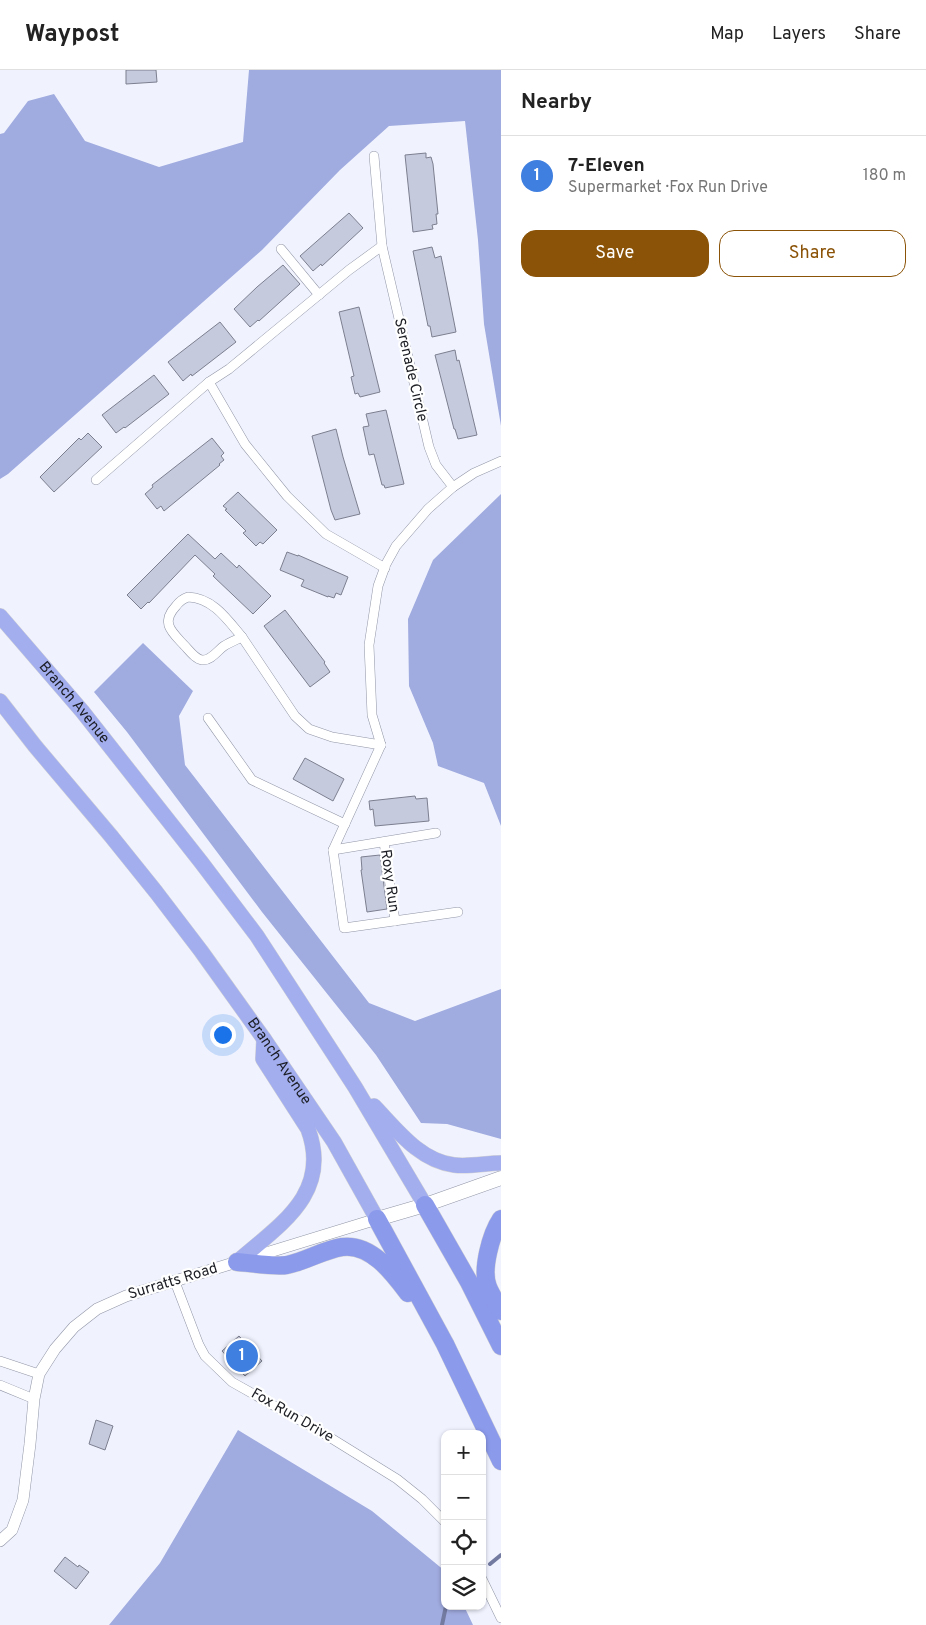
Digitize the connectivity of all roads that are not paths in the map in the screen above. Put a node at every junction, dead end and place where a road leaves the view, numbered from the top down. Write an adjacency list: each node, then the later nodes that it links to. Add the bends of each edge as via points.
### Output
1 (374, 156): 2 (street, Serenade Circle)
2 (382, 246): 4 (street); 8 (street, Serenade Circle, via 429,447 436,465)
3 (281, 249): 4 (street)
4 (318, 295): 5 (street)
5 (209, 382): 7 (street); 9 (street, via 245,444 287,496 326,534)
6 (501, 461): 8 (street)
7 (96, 480)
8 (453, 487): 9 (street, via 414,524 396,546)
9 (385, 568): 14 (street, via 378,586 369,645 372,715)
10 (0, 616): 22 (highway, Branch Avenue, via 82,711 252,928)
11 (242, 637): 11 (street, via 217,608 198,598 184,598 169,616 168,625 174,636 202,660); 14 (street, via 295,716 309,729 332,737)
12 (0, 701): 21 (highway, Branch Avenue, via 156,892)
13 (208, 718): 15 (street, via 252,780)
14 (381, 745): 15 (street)
15 (345, 824): 18 (street)
16 (436, 833): 17 (street)
17 (384, 842): 18 (street); 20 (street, Roxy Run)
18 (333, 850): 20 (street, via 344,928)
19 (458, 912): 20 (street)
20 (394, 921)
21 (264, 1039): 26 (highway, Branch Avenue, via 334,1142); 28 (highway, via 263,1058 308,1129 312,1141 313,1172 295,1211)
22 (355, 1087): 23 (highway, via 413,1147 426,1156 462,1166); 25 (highway, Branch Avenue)
23 (501, 1163)
24 (501, 1178): 25 (main road, Surratts Road)
25 (425, 1205): 26 (main road, Surratts Road); 32 (highway, Branch Avenue)
26 (377, 1219): 28 (street, Surratts Road); 31 (highway, Branch Avenue)
27 (501, 1219): 30 (highway, via 489,1247 487,1286)
28 (237, 1262): 29 (street, Surratts Road); 31 (highway, via 286,1265 341,1247 362,1250 393,1274)
29 (175, 1282): 34 (street, Surratts Road, via 126,1296 97,1309 66,1335); 38 (street, Fox Run Drive, via 199,1345 232,1382 383,1470 422,1499)
30 (501, 1311)
31 (445, 1344): 37 (highway, Branch Avenue)
32 (501, 1346)
33 (0, 1362): 34 (street)
34 (39, 1374): 36 (street, Surratts Road)
35 (0, 1385): 36 (street)
36 (34, 1399): 39 (street, Surratts Road, via 23,1500 12,1530)
37 (501, 1461)
38 (443, 1520)
39 (0, 1541)
40 (486, 1587): 41 (street)
41 (501, 1618)

